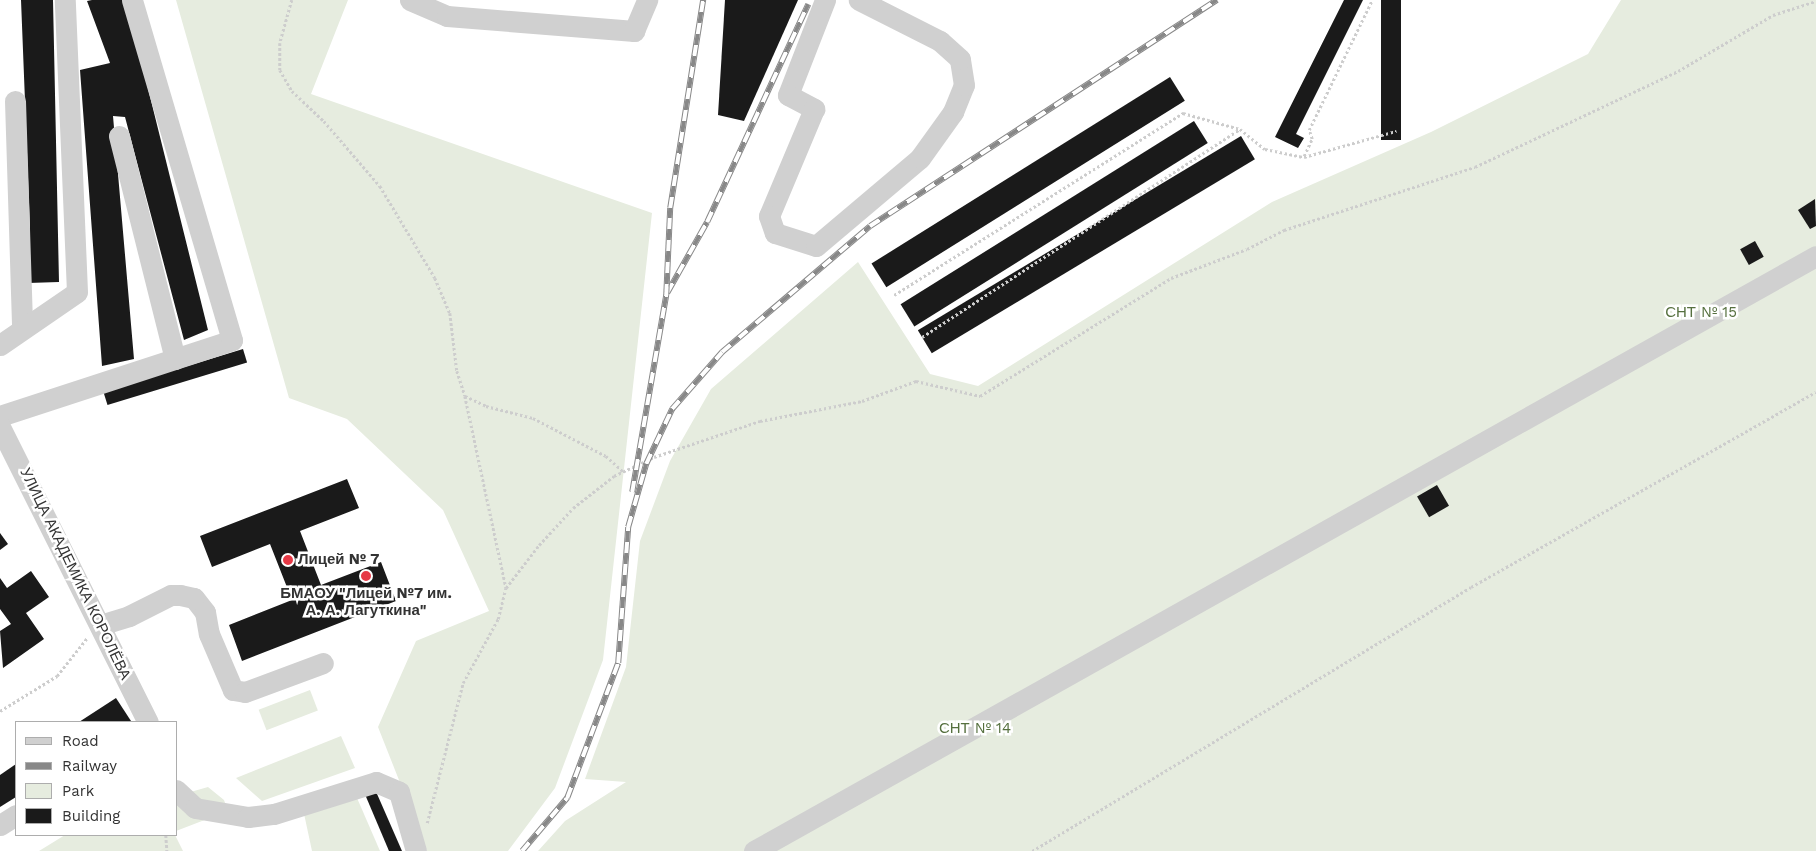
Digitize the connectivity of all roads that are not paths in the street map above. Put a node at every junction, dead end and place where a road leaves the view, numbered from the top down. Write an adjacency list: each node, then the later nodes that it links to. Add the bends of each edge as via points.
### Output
1 (65, 0): 10 (street, via 77,292)
2 (132, 0): 12 (street, via 232,340)
3 (410, 0): 4 (street, via 447,16 634,31)
4 (647, 0)
5 (825, 0): 6 (street, via 788,95 814,109 769,216 775,233 816,246 920,158 953,112 964,85 960,59 940,41)
6 (859, 0)
7 (15, 101): 10 (street)
8 (119, 136): 12 (street)
9 (1816, 256): 21 (street)
10 (22, 330): 11 (street)
11 (0, 344)
12 (175, 359): 13 (street)
13 (1, 429): 14 (street, УЛИЦА АКАДЕМИКА КОРОЛЁВА)
14 (96, 628): 15 (street, via 171,595 180,595 194,598 206,612 209,634 233,690 245,692); 16 (street, УЛИЦА АКАДЕМИКА КОРОЛЁВА)
15 (323, 663)
16 (147, 721)
17 (178, 792): 20 (street, via 195,808 249,821 376,782 399,792)
18 (15, 816): 19 (street)
19 (0, 826)
20 (420, 842)
21 (754, 851)

